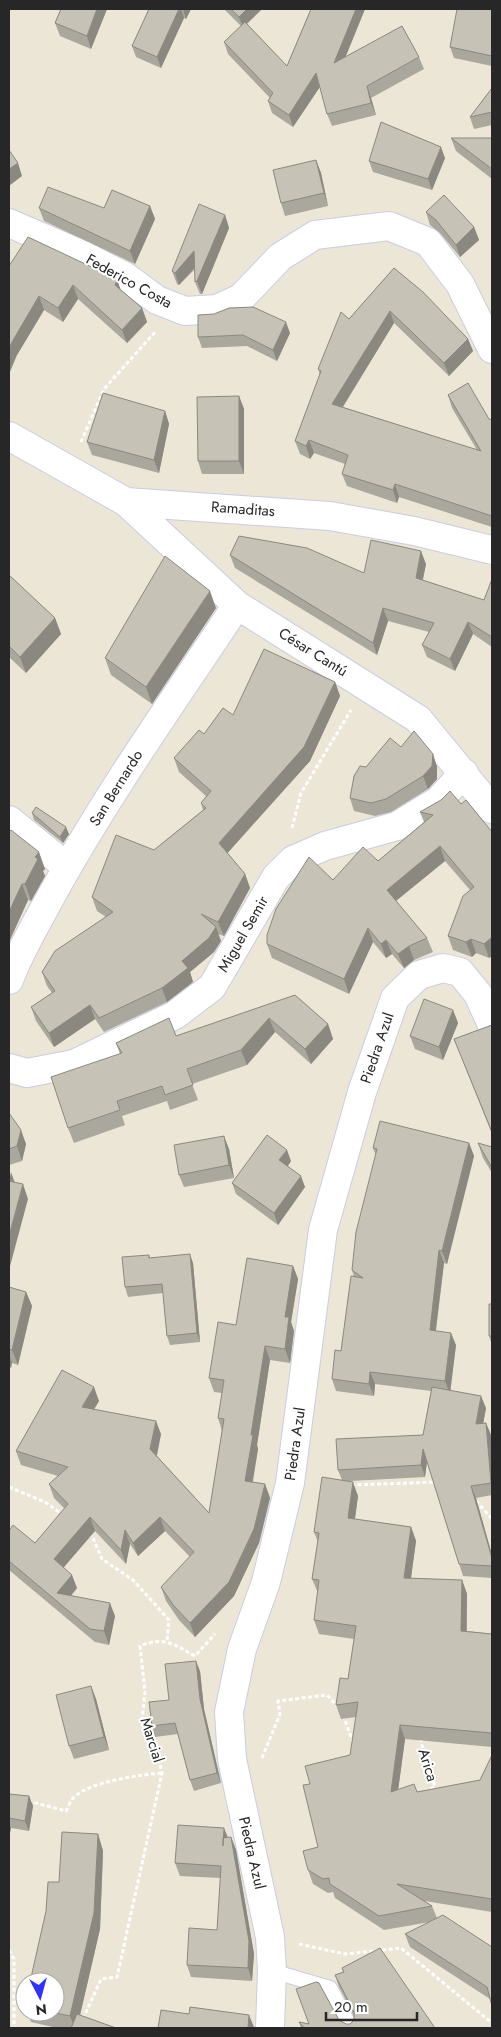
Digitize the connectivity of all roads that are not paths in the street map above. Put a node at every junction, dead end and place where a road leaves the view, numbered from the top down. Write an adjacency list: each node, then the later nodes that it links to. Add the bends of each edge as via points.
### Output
1 (9, 223): 2 (street, Federico Costa, via 92,260 126,277 157,300 185,311 217,309 241,298 280,257 315,235 389,226 428,242 460,284)
2 (492, 350)
3 (9, 436): 4 (street, Ramaditas)
4 (126, 502): 5 (street, Ramaditas, via 330,516 414,531); 6 (street, César Cantú)
5 (492, 550)
6 (237, 605): 7 (street, César Cantú, via 418,719); 10 (street, San Bernardo, via 125,772)
7 (464, 773): 8 (street, César Cantú); 13 (street, Miguel Semir, via 438,801 397,826 325,846 293,860 276,877 212,987 175,1015 74,1064 27,1073)
8 (492, 809)
9 (12, 829): 10 (street)
10 (67, 867): 11 (street, San Bernardo, via 16,960)
11 (9, 980)
12 (492, 1025): 14 (street, Piedra Azul, via 478,994 460,972 443,968 419,975 395,998 362,1092 323,1230 290,1484 266,1582 242,1650 229,1712 232,1759 270,1938)
13 (9, 1068)
14 (272, 1971): 15 (street, Piedra Azul); 16 (lane, via 330,1988)
15 (270, 2028)
16 (351, 2028)

